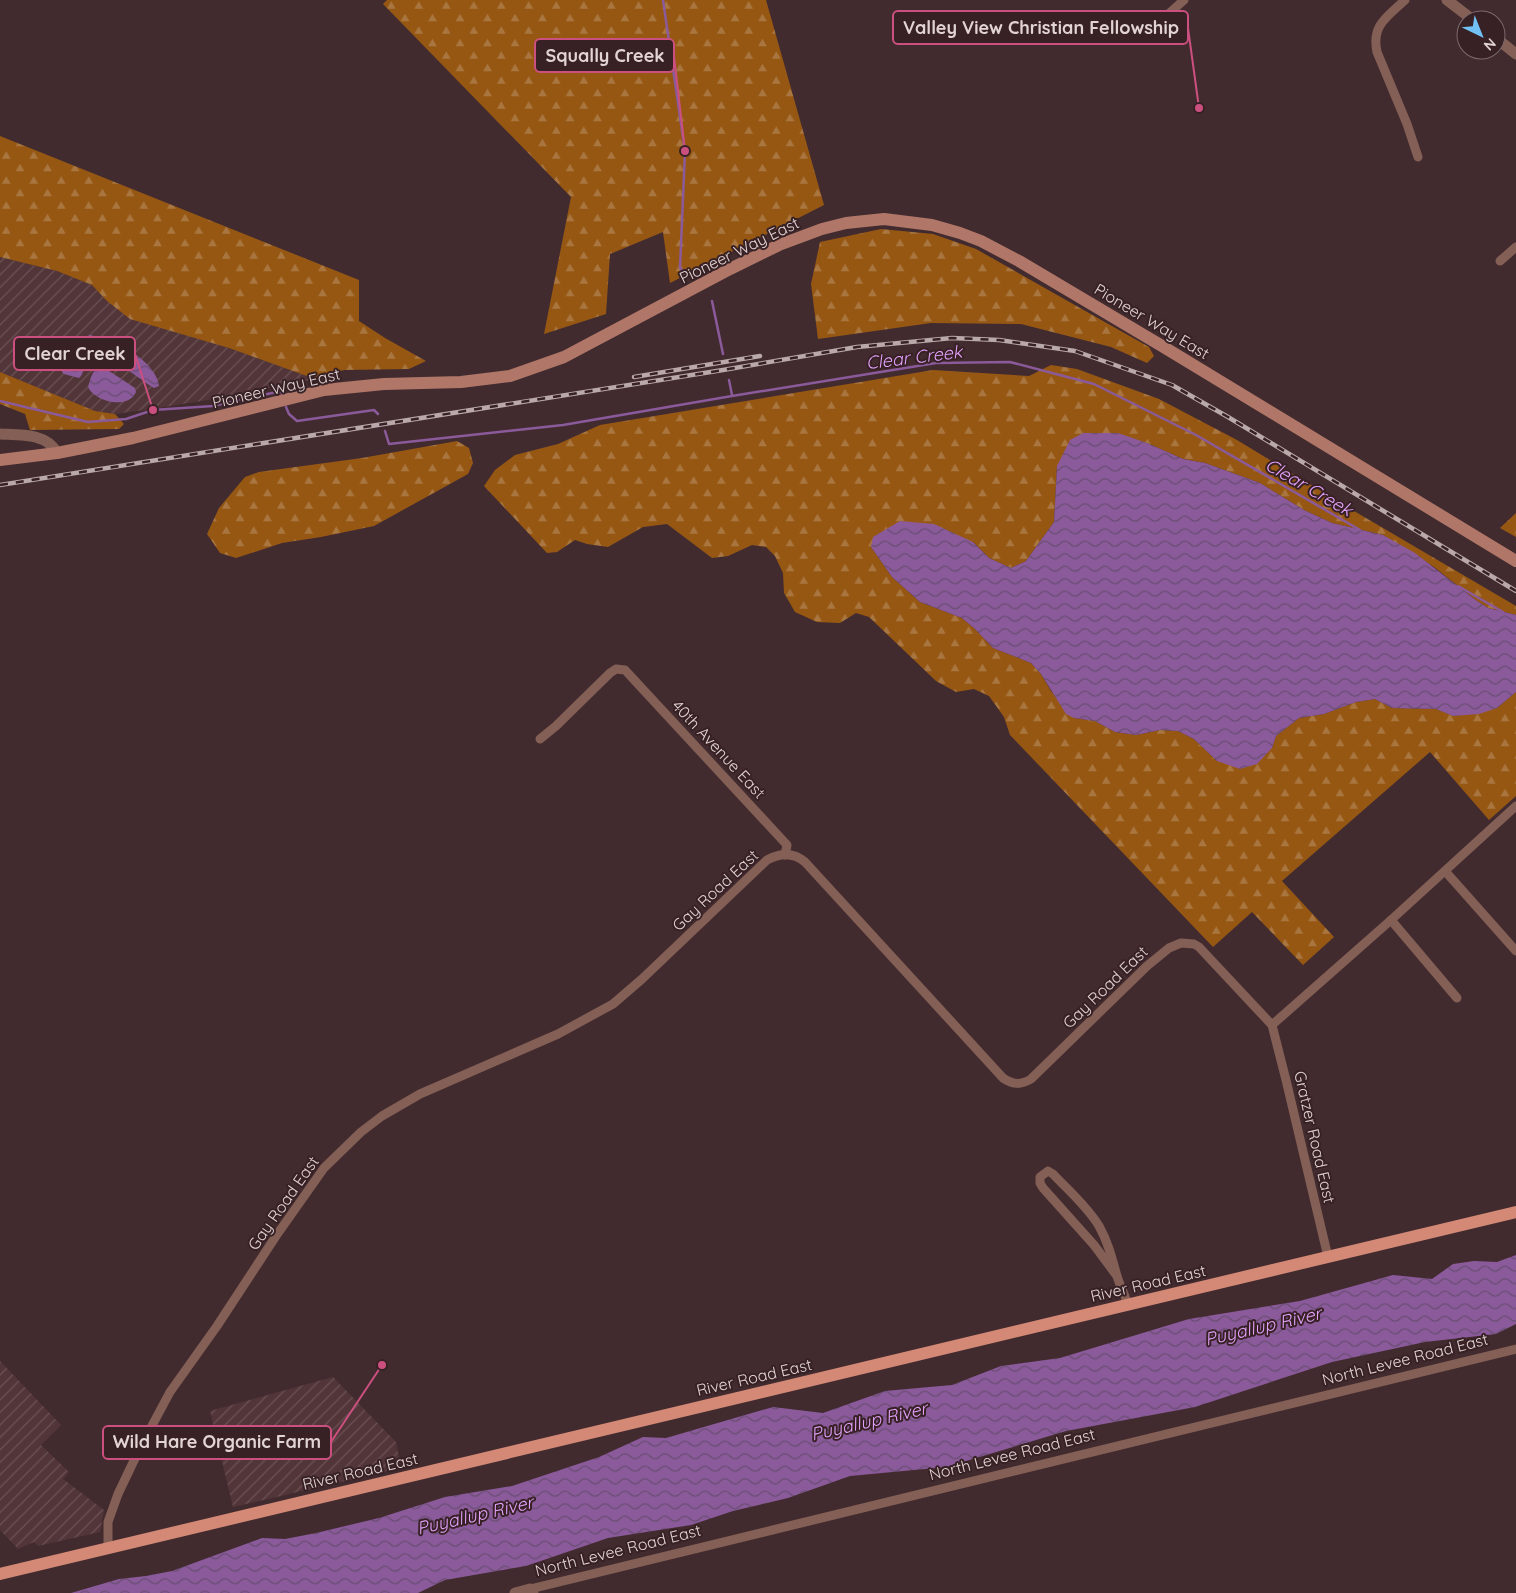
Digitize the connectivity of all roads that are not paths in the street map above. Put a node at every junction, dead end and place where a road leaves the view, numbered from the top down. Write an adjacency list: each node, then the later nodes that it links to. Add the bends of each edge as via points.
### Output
1 (1184, 0): 5 (street)
2 (1405, 0): 8 (street, via 1379,25 1375,37 1377,52)
3 (1447, 0): 4 (street)
4 (1460, 10)
5 (1163, 19)
6 (1506, 46): 7 (street)
7 (1516, 54)
8 (1418, 157)
9 (1516, 247): 10 (street)
10 (1500, 261)
11 (0, 434): 12 (street, via 37,437 54,447)
12 (57, 453): 13 (main road, Pioneer Way East); 14 (main road, Pioneer Way East, via 324,390 377,384 487,380 519,373 564,357 785,243 846,223 895,219 932,225 982,241)
13 (0, 460)
14 (1516, 561)
15 (540, 739): 17 (street, 40th Avenue East, via 610,674 621,668 787,845)
16 (1516, 806): 18 (street)
17 (785, 855): 22 (street, Gay Road East, via 795,855 805,862 1003,1078 1015,1084 1031,1078 1148,966 1169,948 1181,943 1199,947); 28 (street, Gay Road East, via 772,857 760,866 613,1004 558,1034 420,1094 382,1116 340,1151 312,1183 170,1392 118,1494 108,1522)
18 (1445, 871): 19 (street); 20 (street)
19 (1391, 920): 21 (street); 22 (street)
20 (1516, 951)
21 (1457, 998)
22 (1272, 1025): 24 (street, Gratzer Road East)
23 (1516, 1212): 24 (main road, River Road East)
24 (1328, 1257): 26 (main road, River Road East)
25 (1117, 1276): 25 (street, via 1109,1247 1098,1225 1053,1174 1044,1173 1040,1177 1043,1188); 26 (street)
26 (1128, 1304): 28 (main road, River Road East)
27 (1516, 1349): 30 (street, North Levee Road East)
28 (108, 1548): 29 (main road, River Road East)
29 (0, 1574)
30 (532, 1591): 31 (street, North Levee Road East)
31 (515, 1593)

